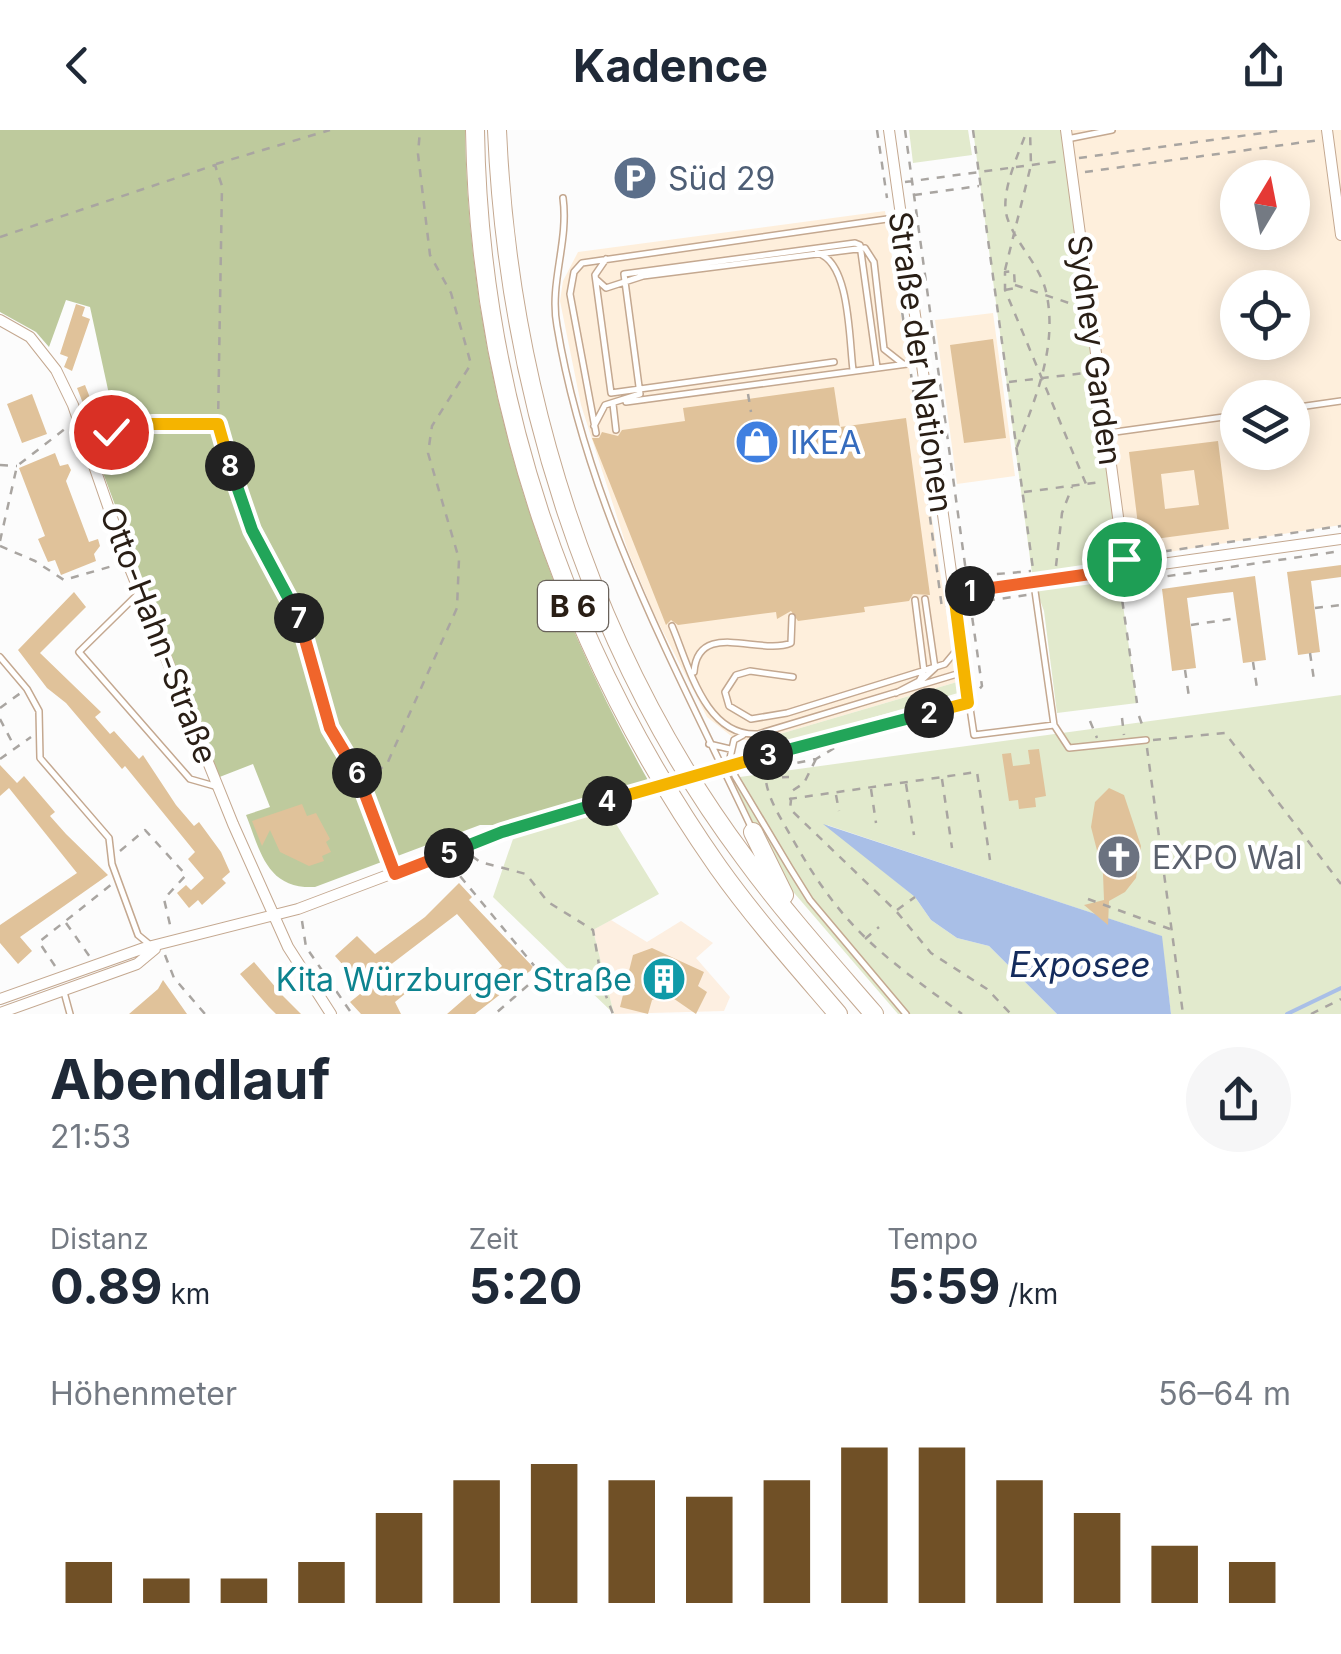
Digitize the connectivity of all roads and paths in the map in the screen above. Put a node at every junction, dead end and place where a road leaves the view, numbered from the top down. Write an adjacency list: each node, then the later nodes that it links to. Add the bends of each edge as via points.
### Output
1 (330, 130): 14 (path)
2 (420, 130): 125 (path, via 430,255 451,292 472,364 432,426 428,453 459,558 456,608 388,764)
3 (475, 130): 167 (highway, B 6, via 484,268 499,364 522,459 575,612 686,820)
4 (497, 130): 151 (highway, B 6, via 502,217 524,357 578,544 659,722 742,855)
5 (889, 130): 20 (street, Straße der Nationen)
6 (906, 130): 19 (path)
7 (973, 130): 17 (path)
8 (1029, 130): 15 (path); 16 (path)
9 (1112, 130): 12 (lane)
10 (1285, 130): 13 (path)
11 (1327, 134): 18 (path); 26 (street)
12 (1066, 135): 13 (street, Sydney Garden)
13 (1070, 160): 15 (path); 18 (street, Sydney Garden)
14 (215, 165): 27 (path); 51 (path, via 222,186)
15 (1031, 165): 16 (path); 25 (path)
16 (1014, 167): 17 (path); 25 (path, via 1005,206)
17 (979, 172): 19 (path); 21 (path)
18 (1072, 174): 35 (street, Sydney Garden)
19 (912, 181): 20 (path); 22 (path)
20 (896, 183): 24 (street, Straße der Nationen)
21 (981, 186): 22 (path); 44 (path)
22 (914, 195): 69 (path, via 966,576)
23 (563, 198): 114 (lane, via 555,312 580,425 631,575)
24 (901, 216): 29 (lane); 38 (street, Straße der Nationen)
25 (1016, 234): 30 (path); 34 (path)
26 (1341, 235)
27 (0, 237)
28 (814, 253): 31 (lane, via 643,276 606,288); 39 (lane, via 868,250 884,349); 41 (lane, via 840,270)
29 (628, 254): 31 (lane, via 605,260); 40 (lane, via 582,263 570,283 595,429 605,405 640,394 624,274 856,243)
30 (1005, 272): 32 (path, via 1014,271); 33 (path)
31 (596, 279): 45 (lane)
32 (1015, 285): 33 (path); 34 (path)
33 (1006, 290): 43 (path)
34 (1047, 296): 35 (path); 43 (path)
35 (1088, 309): 42 (street, Sydney Garden)
36 (0, 320): 50 (street, Otto-Hahn-Straße, via 30,337 56,370)
37 (834, 362): 45 (lane)
38 (922, 362): 39 (lane); 72 (street, Straße der Nationen)
39 (903, 364): 40 (lane)
40 (877, 368): 41 (lane)
41 (854, 370): 47 (lane)
42 (1097, 371): 43 (path); 53 (street, Sydney Garden)
43 (1042, 378): 44 (path); 55 (path); 59 (path)
44 (1008, 382): 55 (path)
45 (611, 393): 47 (lane)
46 (1341, 401): 48 (lane)
47 (613, 404): 52 (lane)
48 (1310, 405)
49 (1220, 417): 53 (lane)
50 (76, 421): 54 (street, Otto-Hahn-Straße); 57 (path)
51 (218, 424): 54 (path, via 128,426); 125 (path, via 252,530 303,624 330,728)
52 (616, 430)
53 (1105, 433): 58 (street, Sydney Garden)
54 (84, 438): 66 (street, Otto-Hahn-Straße)
55 (1016, 449): 61 (path)
56 (0, 465): 57 (path)
57 (17, 466): 64 (path)
58 (1112, 481): 59 (path); 67 (street, Sydney Garden)
59 (1086, 484): 60 (path)
60 (1073, 486): 61 (path); 68 (path, via 1062,512)
61 (1023, 492): 69 (path)
62 (1341, 526): 67 (path)
63 (1341, 539): 67 (street)
64 (0, 544): 66 (path, via 64,580)
65 (1341, 551): 70 (path)
66 (127, 561): 71 (street, Otto-Hahn-Straße)
67 (1125, 564): 69 (street); 70 (path)
68 (1055, 570)
69 (1033, 577): 72 (street); 73 (lane)
70 (1120, 584): 102 (path)
71 (139, 593): 127 (street, Otto-Hahn-Straße); 127 (lane, via 79,652 190,779)
72 (954, 593): 82 (lane)
73 (1035, 594): 94 (path, via 970,603); 108 (lane)
74 (925, 599): 87 (lane)
75 (915, 600): 89 (lane)
76 (1341, 605): 77 (path)
77 (1315, 608)
78 (792, 617): 90 (lane, via 791,643 706,646 696,654)
79 (1237, 618): 80 (path)
80 (1191, 625)
81 (672, 626): 90 (lane)
82 (960, 646): 86 (lane); 87 (lane)
83 (1310, 653): 92 (path)
84 (0, 657): 96 (lane)
85 (1254, 662): 95 (path)
86 (963, 665): 98 (lane, via 948,679); 101 (lane)
87 (935, 668): 89 (lane); 93 (lane)
88 (1185, 670): 99 (path)
89 (924, 672): 93 (lane); 97 (lane)
90 (693, 675): 110 (lane, via 710,711)
91 (793, 678): 97 (lane, via 736,675 725,692 729,706 738,716 764,718)
92 (1314, 680)
93 (919, 681): 98 (lane)
94 (982, 686)
95 (1258, 688)
96 (28, 689): 103 (path); 109 (lane, via 40,711)
97 (851, 695): 100 (lane)
98 (894, 695): 100 (lane)
99 (1189, 697)
100 (875, 701): 110 (lane)
101 (968, 703): 108 (lane, via 974,735); 111 (lane)
102 (1137, 703)
103 (0, 708)
104 (1138, 716): 112 (path)
105 (1122, 718): 113 (path)
106 (0, 719): 116 (path)
107 (1090, 722): 115 (path)
108 (1054, 725): 115 (lane, via 1068,748)
109 (38, 733): 116 (path); 138 (lane, via 40,758 109,838)
110 (746, 735): 117 (lane)
111 (833, 737): 118 (street); 120 (path, via 837,750)
112 (1146, 740): 113 (lane); 142 (path, via 1225,733); 150 (path)
113 (1126, 742): 115 (lane)
114 (708, 744): 117 (lane); 133 (lane)
115 (1100, 744)
116 (14, 747): 119 (path)
117 (730, 749): 169 (lane, via 735,776 800,884)
118 (763, 756): 121 (path); 135 (street, bridge)
119 (0, 759)
120 (816, 760): 121 (path); 130 (path)
121 (765, 769): 124 (path)
122 (789, 777): 124 (path)
123 (942, 777): 126 (path); 136 (path); 139 (path, via 977,772)
124 (764, 778): 152 (path, via 824,894)
125 (362, 782): 140 (path)
126 (906, 782): 128 (path); 134 (path)
127 (218, 786): 147 (street, Otto-Hahn-Straße)
128 (871, 788): 129 (path); 132 (path)
129 (835, 793): 130 (path); 131 (path)
130 (788, 800): 146 (path)
131 (839, 811)
132 (876, 823)
133 (753, 832): 151 (highway)
134 (914, 836)
135 (463, 848): 137 (street); 166 (path, via 480,862 526,874 548,902 593,930)
136 (952, 848)
137 (446, 854): 140 (street); 165 (path, via 541,974)
138 (112, 858): 141 (lane); 153 (path, via 146,830 186,875 164,899)
139 (990, 860)
140 (395, 874): 145 (street)
141 (117, 880): 148 (path); 154 (lane, via 138,935)
142 (1341, 884)
143 (916, 896): 146 (path)
144 (1088, 899): 150 (path)
145 (298, 909): 147 (street); 164 (path, via 306,947)
146 (896, 911): 171 (path, via 931,954 987,989)
147 (272, 915): 153 (street); 163 (street, Otto-Hahn-Straße)
148 (65, 922): 155 (path); 156 (path, via 39,942)
149 (879, 927): 152 (path)
150 (1172, 929): 172 (path)
151 (802, 931): 168 (highway, B 6)
152 (864, 940): 170 (path)
153 (176, 943): 154 (street)
154 (155, 948): 155 (street); 157 (street, via 137,964); 162 (path)
155 (93, 965): 156 (street)
156 (60, 976): 158 (street)
157 (63, 990): 160 (street); 161 (lane)
158 (0, 998)
159 (1341, 1000): 173 (path)
160 (0, 1013)
161 (70, 1014)
162 (206, 1014)
163 (331, 1014)
164 (352, 1014)
165 (495, 1014)
166 (613, 1014)
167 (838, 1014)
168 (874, 1014)
169 (906, 1014)
170 (962, 1014)
171 (1011, 1014)
172 (1183, 1014)
173 (1311, 1014)

